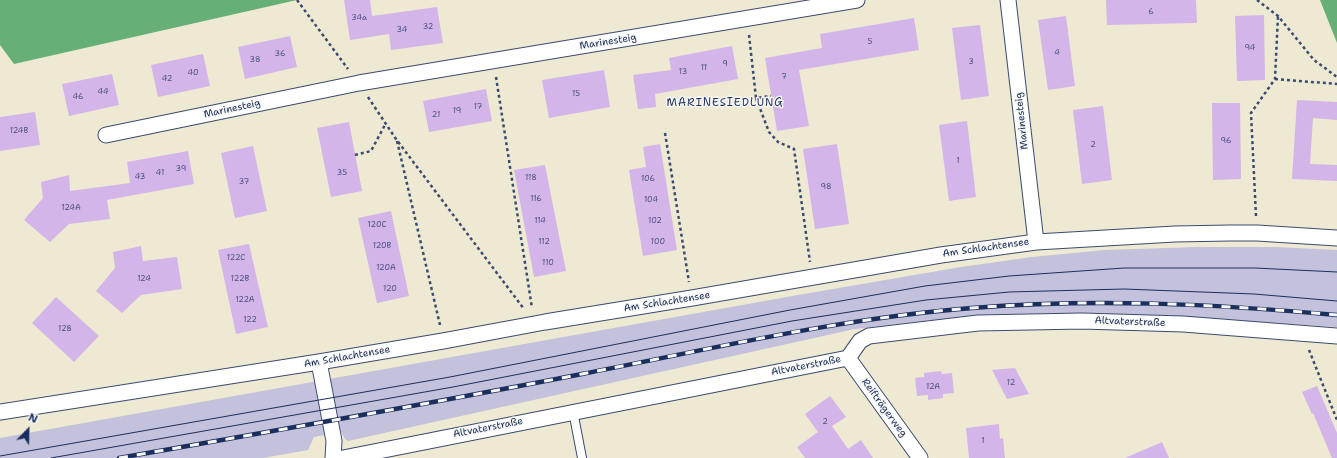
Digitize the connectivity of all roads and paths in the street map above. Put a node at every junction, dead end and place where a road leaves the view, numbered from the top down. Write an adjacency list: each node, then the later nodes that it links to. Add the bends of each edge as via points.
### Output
1 (297, 0): 10 (path)
2 (857, 0): 6 (street, Marinesteig)
3 (1008, 0): 21 (street, Marinesteig)
4 (1257, 0): 5 (path)
5 (1278, 16): 8 (path, via 1314,60); 9 (path)
6 (747, 18): 7 (street, Marinesteig); 13 (path)
7 (493, 61): 10 (street, Marinesteig); 24 (path)
8 (1337, 77)
9 (1275, 79): 11 (path); 19 (path, via 1251,113)
10 (358, 83): 14 (path); 16 (street, Marinesteig)
11 (1337, 84)
12 (771, 96): 13 (path)
13 (756, 98): 22 (path, via 769,132 778,142 794,150)
14 (386, 123): 17 (path); 18 (path, via 371,151)
15 (665, 133): 23 (path)
16 (106, 135)
17 (396, 139): 24 (path); 26 (path)
18 (355, 155)
19 (1257, 233): 20 (street, Am Schlachtensee); 21 (street, Am Schlachtensee, via 1175,234)
20 (1337, 238)
21 (1036, 242): 22 (street, Am Schlachtensee)
22 (812, 276): 23 (street, Am Schlachtensee)
23 (692, 298): 24 (street, Am Schlachtensee)
24 (535, 324): 26 (street, Am Schlachtensee)
25 (1337, 336): 28 (street, Altvaterstraße, via 1183,324 1082,321 978,323 868,336 860,341)
26 (443, 341): 29 (street, Am Schlachtensee)
27 (1306, 344): 32 (path)
28 (848, 358): 31 (street, Altvaterstraße); 36 (street, Reifträgerweg)
29 (319, 362): 30 (street, Am Schlachtensee); 33 (street, via 334,441)
30 (0, 412)
31 (573, 412): 34 (street, Altvaterstraße); 35 (lane)
32 (1337, 420)
33 (333, 458)
34 (343, 458)
35 (582, 458)
36 (920, 458)

